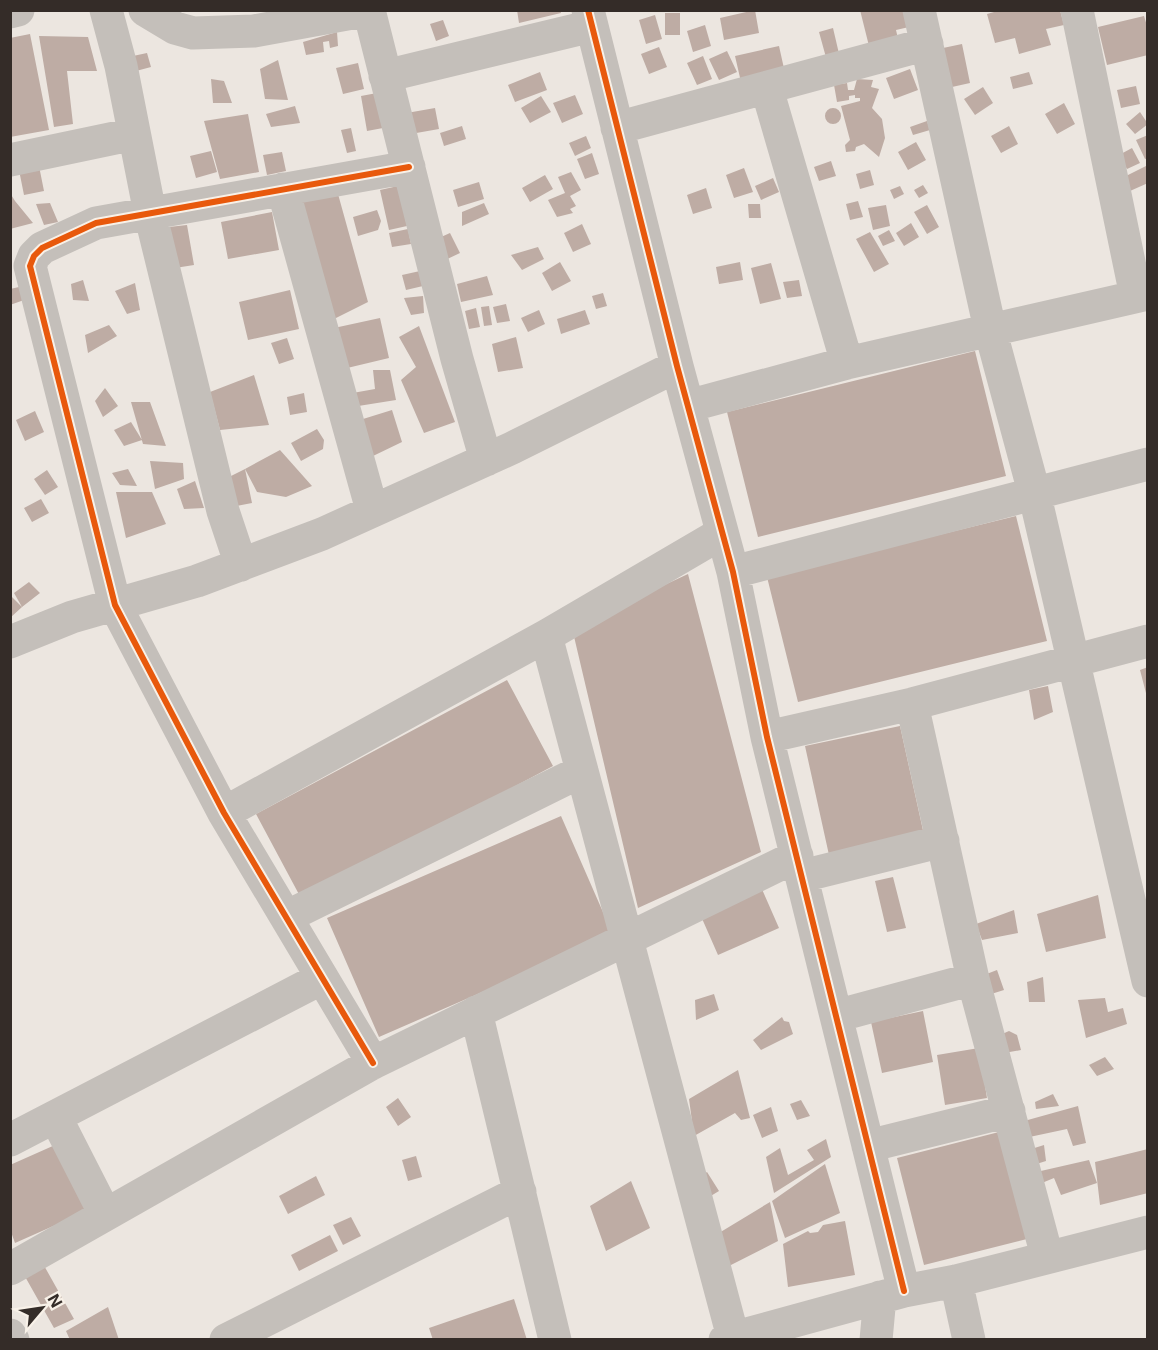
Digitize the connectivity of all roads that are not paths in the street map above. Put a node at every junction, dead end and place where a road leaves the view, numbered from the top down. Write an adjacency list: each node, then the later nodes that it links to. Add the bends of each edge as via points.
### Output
1 (18, 10): 7 (street)
2 (106, 10): 14 (street)
3 (145, 10): 9 (street, via 175,28 193,33)
4 (369, 10): 9 (street, via 254,31); 11 (street)
5 (919, 10): 10 (street)
6 (1077, 10): 19 (street)
7 (10, 12)
8 (590, 18): 11 (street); 13 (street)
9 (237, 20)
10 (927, 44): 12 (street); 20 (street)
11 (385, 75): 16 (street)
12 (767, 89): 13 (street); 21 (street)
13 (617, 128): 22 (street)
14 (134, 134): 15 (street); 18 (street)
15 (10, 160)
16 (409, 167): 17 (street); 24 (street)
17 (283, 189): 18 (street); 27 (street)
18 (150, 213): 29 (street, via 223,511); 31 (street, via 77,230 42,249 30,267)
19 (1142, 295): 20 (street)
20 (990, 329): 21 (street); 26 (street)
21 (847, 363): 23 (street)
22 (677, 366): 23 (street); 24 (street)
23 (688, 406): 28 (street)
24 (486, 459): 27 (street)
25 (1148, 464): 26 (street)
26 (1034, 492): 30 (street); 35 (street)
27 (372, 510): 29 (street)
28 (722, 533): 30 (street); 32 (street)
29 (241, 565): 31 (street)
30 (733, 572): 37 (street)
31 (115, 605): 34 (street); 39 (street)
32 (546, 636): 38 (street); 39 (street)
33 (1148, 641): 35 (street)
34 (10, 642)
35 (1071, 662): 36 (street); 46 (street)
36 (912, 704): 37 (street); 40 (street)
37 (767, 737): 41 (street)
38 (582, 771): 42 (street); 43 (street)
39 (224, 813): 42 (street)
40 (944, 841): 41 (street); 45 (street)
41 (799, 866): 43 (street); 48 (street)
42 (286, 917): 44 (street)
43 (625, 939): 47 (street); 62 (street)
44 (322, 978): 49 (street); 51 (street)
45 (973, 979): 48 (street); 50 (street)
46 (1148, 981)
47 (476, 1012): 49 (street); 54 (street)
48 (836, 1016): 53 (street)
49 (373, 1063): 55 (street)
50 (1009, 1110): 53 (street); 57 (street)
51 (56, 1118): 52 (street); 55 (street)
52 (10, 1140)
53 (868, 1146): 60 (street)
54 (520, 1192): 64 (street); 65 (street)
55 (105, 1214): 58 (street)
56 (1148, 1232): 57 (street)
57 (1047, 1256): 59 (street)
58 (10, 1269)
59 (956, 1281): 60 (street); 67 (street)
60 (892, 1294): 62 (street); 66 (street)
61 (10, 1335): 63 (street)
62 (729, 1338)
63 (13, 1340)
64 (226, 1340)
65 (555, 1340)
66 (876, 1340)
67 (969, 1340)

